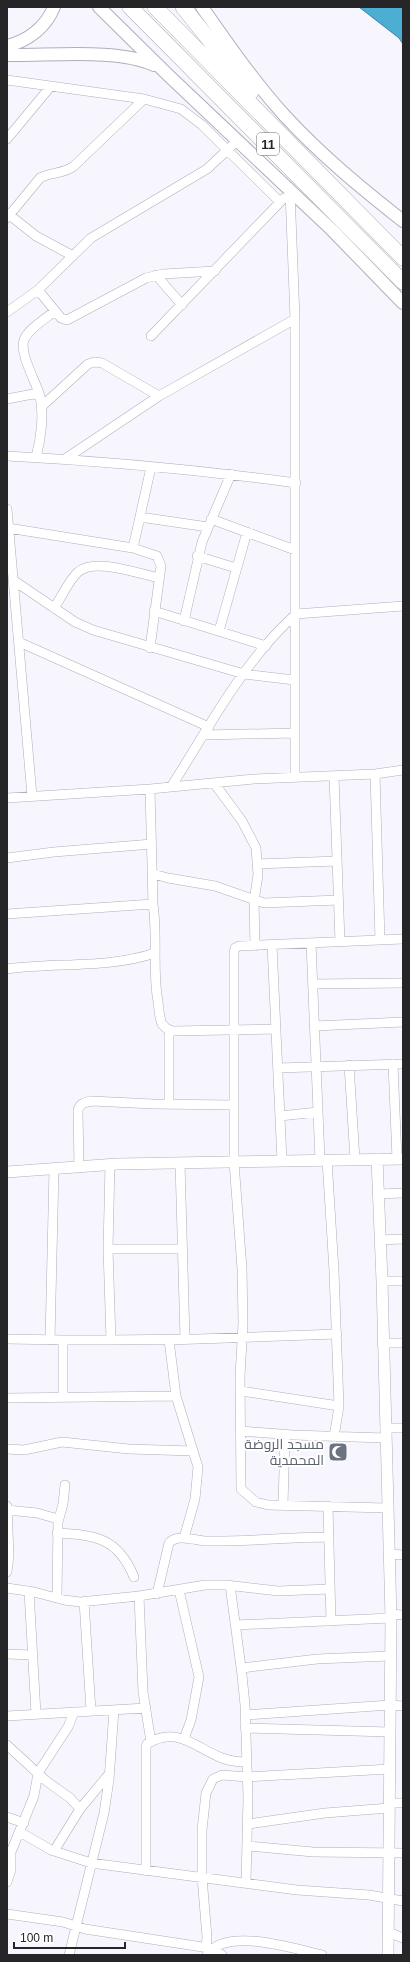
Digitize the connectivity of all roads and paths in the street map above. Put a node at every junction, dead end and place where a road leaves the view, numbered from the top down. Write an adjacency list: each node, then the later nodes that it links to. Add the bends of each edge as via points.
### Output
1 (54, 7): 7 (main road, via 42,27 30,37)
2 (99, 7): 9 (main road)
3 (130, 7): 17 (highway, 11)
4 (156, 7): 15 (highway, 11)
5 (183, 7): 15 (highway)
6 (202, 7): 21 (main road, via 245,68 284,115 328,159)
7 (7, 46)
8 (7, 55): 9 (main road, via 122,56 146,61)
9 (168, 75): 14 (main road)
10 (7, 80): 11 (street)
11 (51, 86): 12 (street); 13 (street)
12 (144, 99): 16 (street, via 173,106 189,114); 20 (street, via 74,166 67,171 40,178)
13 (7, 139)
14 (237, 141): 16 (street); 18 (main road)
15 (292, 143): 17 (highway); 23 (highway, 11)
16 (228, 150): 19 (street); 22 (street, via 207,169 100,232 84,244)
17 (279, 155): 26 (highway, 11)
18 (290, 191): 19 (street); 28 (main road); 32 (street)
19 (280, 202): 24 (street)
20 (8, 216): 22 (street, via 36,236)
21 (403, 221)
22 (74, 256): 27 (street)
23 (403, 258)
24 (215, 271): 25 (street); 29 (street)
25 (156, 275): 29 (street); 30 (street, via 136,282 71,319 64,320)
26 (403, 282)
27 (38, 290): 30 (street); 31 (street)
28 (403, 303)
29 (182, 305): 33 (street)
30 (54, 311): 34 (street, via 26,335 23,344)
31 (7, 312)
32 (295, 319): 35 (street); 43 (street)
33 (151, 336)
34 (40, 396): 36 (street, via 33,394); 37 (street)
35 (159, 396): 37 (street, via 102,363 95,362 85,367); 40 (street)
36 (7, 398)
37 (41, 407): 39 (street, via 40,438)
38 (7, 456): 39 (street)
39 (36, 457): 40 (street)
40 (66, 459): 41 (street)
41 (151, 467): 42 (street); 45 (street)
42 (231, 474): 43 (street); 47 (street)
43 (296, 483): 50 (street)
44 (7, 509): 46 (street)
45 (140, 517): 47 (street); 49 (street)
46 (8, 523): 49 (street); 54 (street)
47 (209, 523): 48 (street); 51 (street)
48 (247, 532): 50 (street); 52 (street)
49 (133, 548): 53 (street, via 152,553 159,558)
50 (295, 550): 58 (street)
51 (197, 556): 52 (street); 59 (street)
52 (236, 568): 60 (street)
53 (159, 578): 56 (street, via 101,566 89,566 75,576); 57 (street)
54 (14, 580): 56 (street); 61 (street)
55 (403, 606): 58 (street)
56 (54, 608): 63 (street, via 93,630)
57 (154, 611): 59 (street); 63 (street)
58 (296, 614): 62 (street); 65 (street)
59 (184, 621): 60 (street)
60 (219, 631): 62 (street)
61 (19, 642): 66 (street); 75 (street)
62 (266, 646): 64 (street)
63 (150, 648): 64 (street)
64 (244, 674): 65 (street); 66 (street)
65 (294, 680): 67 (street)
66 (206, 731): 67 (street); 73 (street)
67 (295, 733): 71 (street)
68 (403, 770): 69 (street)
69 (375, 774): 70 (street); 87 (street)
70 (334, 776): 71 (street); 79 (street)
71 (295, 778): 72 (street)
72 (214, 783): 73 (street); 80 (street, via 251,837 256,848)
73 (171, 787): 74 (street)
74 (150, 789): 75 (street); 77 (street)
75 (32, 796): 76 (street)
76 (7, 798)
77 (152, 844): 78 (street); 81 (street)
78 (7, 858)
79 (337, 861): 80 (street); 82 (street)
80 (257, 864): 83 (street)
81 (153, 874): 83 (street, via 215,886); 84 (street)
82 (338, 900): 83 (street, via 264,903); 88 (street)
83 (254, 901): 91 (street)
84 (153, 904): 85 (street); 92 (street, via 156,921)
85 (7, 914)
86 (403, 939): 87 (street)
87 (380, 940): 88 (street)
88 (340, 942): 89 (street)
89 (311, 943): 90 (street); 95 (street)
90 (272, 945): 91 (street); 99 (street)
91 (256, 946): 100 (street, via 239,946 234,951)
92 (154, 953): 93 (street, via 108,963); 98 (street, via 154,984 161,1021)
93 (7, 969)
94 (403, 983): 95 (street)
95 (313, 984): 97 (street)
96 (403, 1022): 97 (street)
97 (314, 1026): 104 (street)
98 (169, 1030): 100 (street); 106 (street)
99 (276, 1030): 100 (street); 105 (street)
100 (233, 1031): 107 (street)
101 (393, 1064): 102 (street); 103 (street); 111 (street)
102 (403, 1064)
103 (349, 1065): 104 (street); 113 (street)
104 (316, 1066): 105 (street); 108 (street)
105 (278, 1068): 109 (street)
106 (169, 1104): 107 (street); 118 (street, via 92,1101 81,1104 78,1111)
107 (234, 1105): 115 (street)
108 (318, 1112): 109 (street); 112 (street)
109 (280, 1116): 114 (street)
110 (377, 1159): 111 (street); 113 (street); 122 (street)
111 (400, 1159)
112 (323, 1160): 113 (street); 114 (street); 129 (street)
113 (355, 1160)
114 (282, 1161): 115 (street)
115 (234, 1162): 116 (street); 130 (street, via 242,1268)
116 (180, 1163): 117 (street); 126 (street)
117 (110, 1164): 118 (street); 125 (street)
118 (79, 1167): 119 (street)
119 (54, 1169): 120 (street); 133 (street)
120 (7, 1172)
121 (403, 1193): 122 (street)
122 (378, 1194): 124 (street)
123 (403, 1239): 124 (street)
124 (380, 1240): 127 (street)
125 (108, 1249): 126 (street); 135 (street)
126 (182, 1249): 132 (street)
127 (382, 1281): 128 (street); 137 (street)
128 (403, 1281)
129 (337, 1334): 130 (street); 143 (street)
130 (242, 1336): 132 (street); 139 (street)
131 (7, 1339): 133 (street)
132 (185, 1339): 135 (street); 136 (street)
133 (50, 1340): 134 (street)
134 (63, 1340): 135 (street); 141 (street)
135 (111, 1340): 136 (street)
136 (169, 1340): 140 (street)
137 (382, 1343): 138 (street); 146 (street)
138 (403, 1343)
139 (241, 1391): 143 (street); 145 (street)
140 (176, 1396): 141 (street); 150 (street)
141 (64, 1397): 142 (street)
142 (7, 1398)
143 (339, 1406): 148 (street)
144 (403, 1428): 146 (street)
145 (241, 1431): 147 (street); 152 (street, via 241,1489 252,1500 261,1504)
146 (385, 1433): 148 (street); 155 (street)
147 (285, 1435): 148 (street); 152 (street)
148 (334, 1437)
149 (7, 1449): 150 (street, via 24,1450 62,1442 129,1449)
150 (192, 1451): 160 (street, via 198,1467 197,1484)
151 (65, 1485): 157 (street)
152 (283, 1505): 154 (street)
153 (7, 1506): 156 (street)
154 (328, 1506): 155 (street); 159 (street)
155 (387, 1508): 161 (street)
156 (7, 1510): 157 (street, via 37,1512); 163 (street)
157 (58, 1518): 158 (street)
158 (58, 1533): 164 (street, via 98,1537 108,1542 122,1554); 172 (street)
159 (329, 1537): 160 (street, via 218,1541); 167 (street)
160 (184, 1538): 170 (street, via 176,1538 169,1542)
161 (389, 1554): 162 (street); 175 (street)
162 (403, 1555)
163 (7, 1572)
164 (134, 1577)
165 (230, 1585): 167 (street, via 278,1591); 168 (street, via 205,1585); 177 (street)
166 (7, 1588): 169 (street)
167 (330, 1589): 176 (street)
168 (179, 1590): 170 (street); 193 (street, via 199,1677 191,1720)
169 (29, 1591): 172 (street); 179 (street)
170 (157, 1594): 171 (street)
171 (139, 1596): 173 (street); 184 (street)
172 (57, 1598): 173 (street)
173 (84, 1601): 186 (street)
174 (403, 1615): 175 (street)
175 (390, 1616): 176 (street); 180 (street)
176 (331, 1621): 177 (street)
177 (235, 1625): 181 (street)
178 (7, 1654): 179 (street)
179 (32, 1655): 188 (street)
180 (390, 1656): 181 (street, via 317,1659); 182 (street)
181 (242, 1668): 189 (street)
182 (390, 1704): 183 (street); 189 (street); 192 (street)
183 (403, 1706)
184 (146, 1708): 185 (street); 194 (street)
185 (114, 1710): 186 (street); 199 (street)
186 (91, 1711): 187 (street)
187 (74, 1712): 188 (street); 198 (street, via 68,1727)
188 (36, 1714): 190 (street)
189 (245, 1715): 191 (street)
190 (7, 1716)
191 (245, 1728): 192 (street); 196 (street)
192 (390, 1732): 197 (street)
193 (184, 1739): 194 (street, via 168,1737); 196 (street, via 221,1757)
194 (151, 1742): 213 (street, via 146,1747)
195 (7, 1745): 198 (street)
196 (246, 1762): 200 (street)
197 (390, 1769): 200 (street); 202 (street)
198 (38, 1773): 203 (street); 206 (street, via 34,1796)
199 (109, 1774): 203 (street); 212 (street, via 104,1813)
200 (247, 1777): 205 (street); 214 (street, via 222,1775 210,1782 206,1793 202,1830)
201 (403, 1803): 202 (street)
202 (389, 1805): 205 (street); 210 (street)
203 (80, 1809): 209 (street)
204 (7, 1817): 206 (street)
205 (248, 1824): 207 (street)
206 (22, 1828): 208 (street); 209 (street)
207 (248, 1846): 210 (street, via 313,1852); 216 (street)
208 (9, 1851): 215 (street, via 11,1870)
209 (54, 1851): 212 (street)
210 (389, 1852): 211 (street); 217 (street)
211 (403, 1853)
212 (91, 1864): 213 (street); 220 (street)
213 (146, 1871): 214 (street)
214 (202, 1877): 216 (street); 223 (street)
215 (7, 1882)
216 (246, 1882): 217 (street, via 297,1890)
217 (389, 1897): 218 (street); 221 (street)
218 (403, 1900)
219 (7, 1914): 220 (street)
220 (76, 1926): 223 (street); 224 (street)
221 (388, 1932): 222 (street); 227 (street)
222 (403, 1938)
223 (208, 1951): 225 (street); 226 (street, via 230,1942 250,1941)
224 (69, 1955)
225 (222, 1955)
226 (322, 1955)
227 (388, 1955)

